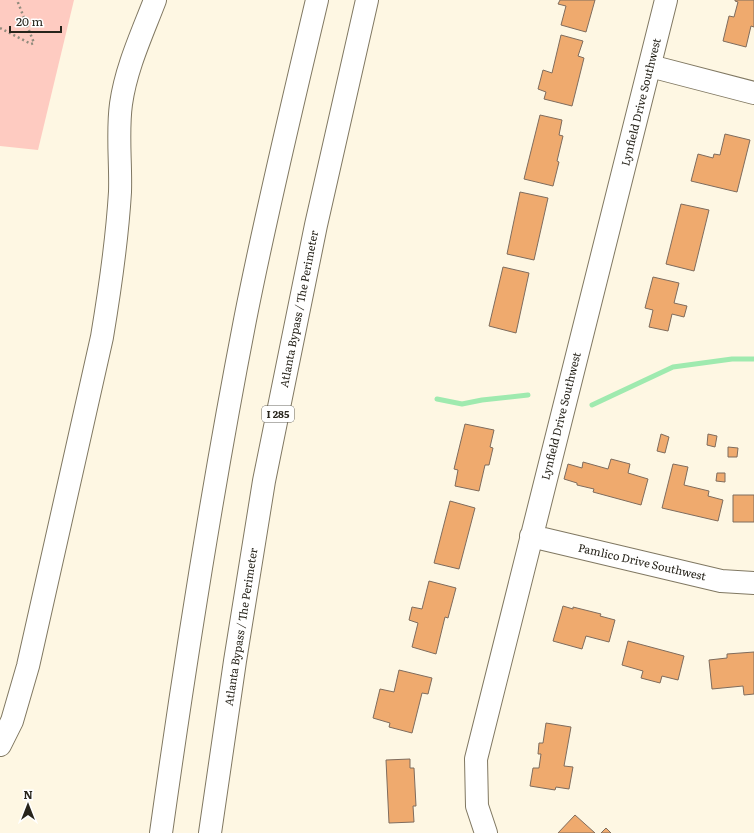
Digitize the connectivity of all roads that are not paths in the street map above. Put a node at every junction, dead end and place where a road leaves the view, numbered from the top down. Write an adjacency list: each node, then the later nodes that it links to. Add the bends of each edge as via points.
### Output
1 (155, 0): 9 (main road, via 129,70 121,104 117,233 102,337 28,666 12,721)
2 (317, 0): 10 (main road, via 268,208 245,320 206,541)
3 (368, 0): 11 (main road, Atlanta Bypass / The Perimeter / I 285, via 316,225 264,481)
4 (666, 0): 5 (main road, Lynfield Drive Southwest)
5 (650, 66): 6 (main road); 7 (main road, Lynfield Drive Southwest)
6 (754, 93)
7 (531, 536): 8 (main road, Pamlico Drive Southwest, via 721,581); 12 (main road, Lynfield Drive Southwest, via 476,759 477,806)
8 (754, 583)
9 (0, 746)
10 (161, 833)
11 (210, 833)
12 (486, 833)

